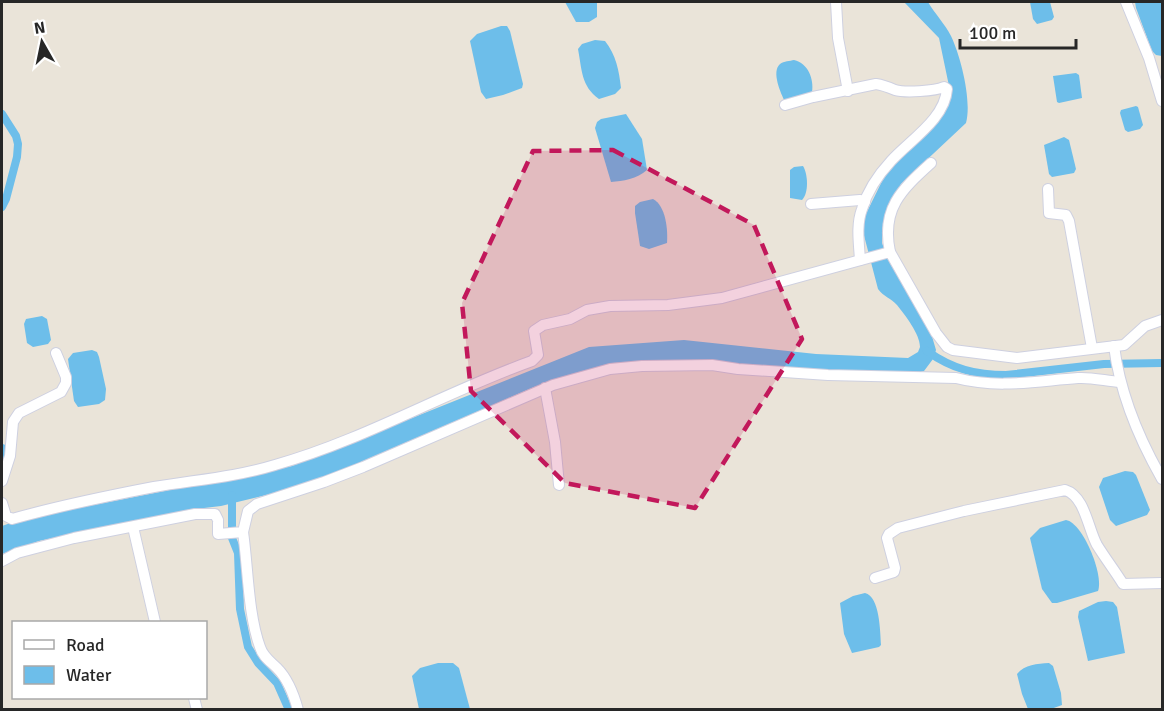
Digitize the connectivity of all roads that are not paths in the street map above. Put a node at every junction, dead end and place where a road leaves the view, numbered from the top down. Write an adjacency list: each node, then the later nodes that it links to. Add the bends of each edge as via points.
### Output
1 (836, 2): 3 (street)
2 (1126, 2): 4 (street)
3 (848, 91): 5 (street); 8 (street, via 876,84 901,90 947,89 934,117 889,163)
4 (1162, 101)
5 (785, 105)
6 (931, 164): 10 (street, via 902,191 893,206)
7 (1048, 189): 13 (street, via 1049,213 1062,213 1069,221)
8 (865, 202): 9 (street); 11 (street, via 859,220)
9 (811, 204)
10 (887, 253): 11 (street); 13 (street, via 946,347 1017,358)
11 (862, 259): 21 (street, via 722,298 668,305 610,306 543,325 534,331 538,355 532,361 278,465 12,519 6,516)
12 (1162, 320): 14 (street, via 1145,326 1124,345)
13 (1092, 348): 14 (street)
14 (1114, 348): 16 (street)
15 (56, 353): 19 (street, via 66,383 61,392 19,413 13,422)
16 (1120, 382): 17 (street, via 1080,378 1001,385 956,378 828,375 690,365 610,369); 18 (street, via 1138,432)
17 (545, 388): 20 (street); 23 (street, via 374,463 257,504 248,511)
18 (1162, 479)
19 (2, 481)
20 (559, 485)
21 (2, 502)
22 (133, 527): 23 (street, via 209,513 217,517 218,534); 24 (street, via 74,538 17,553); 27 (street)
23 (242, 532): 28 (street, via 259,646 285,678)
24 (2, 561)
25 (875, 578): 26 (street, via 894,572 887,538 898,528 1069,490 1080,503 1096,543 1123,584)
26 (1162, 583)
27 (155, 621)
28 (297, 710)

